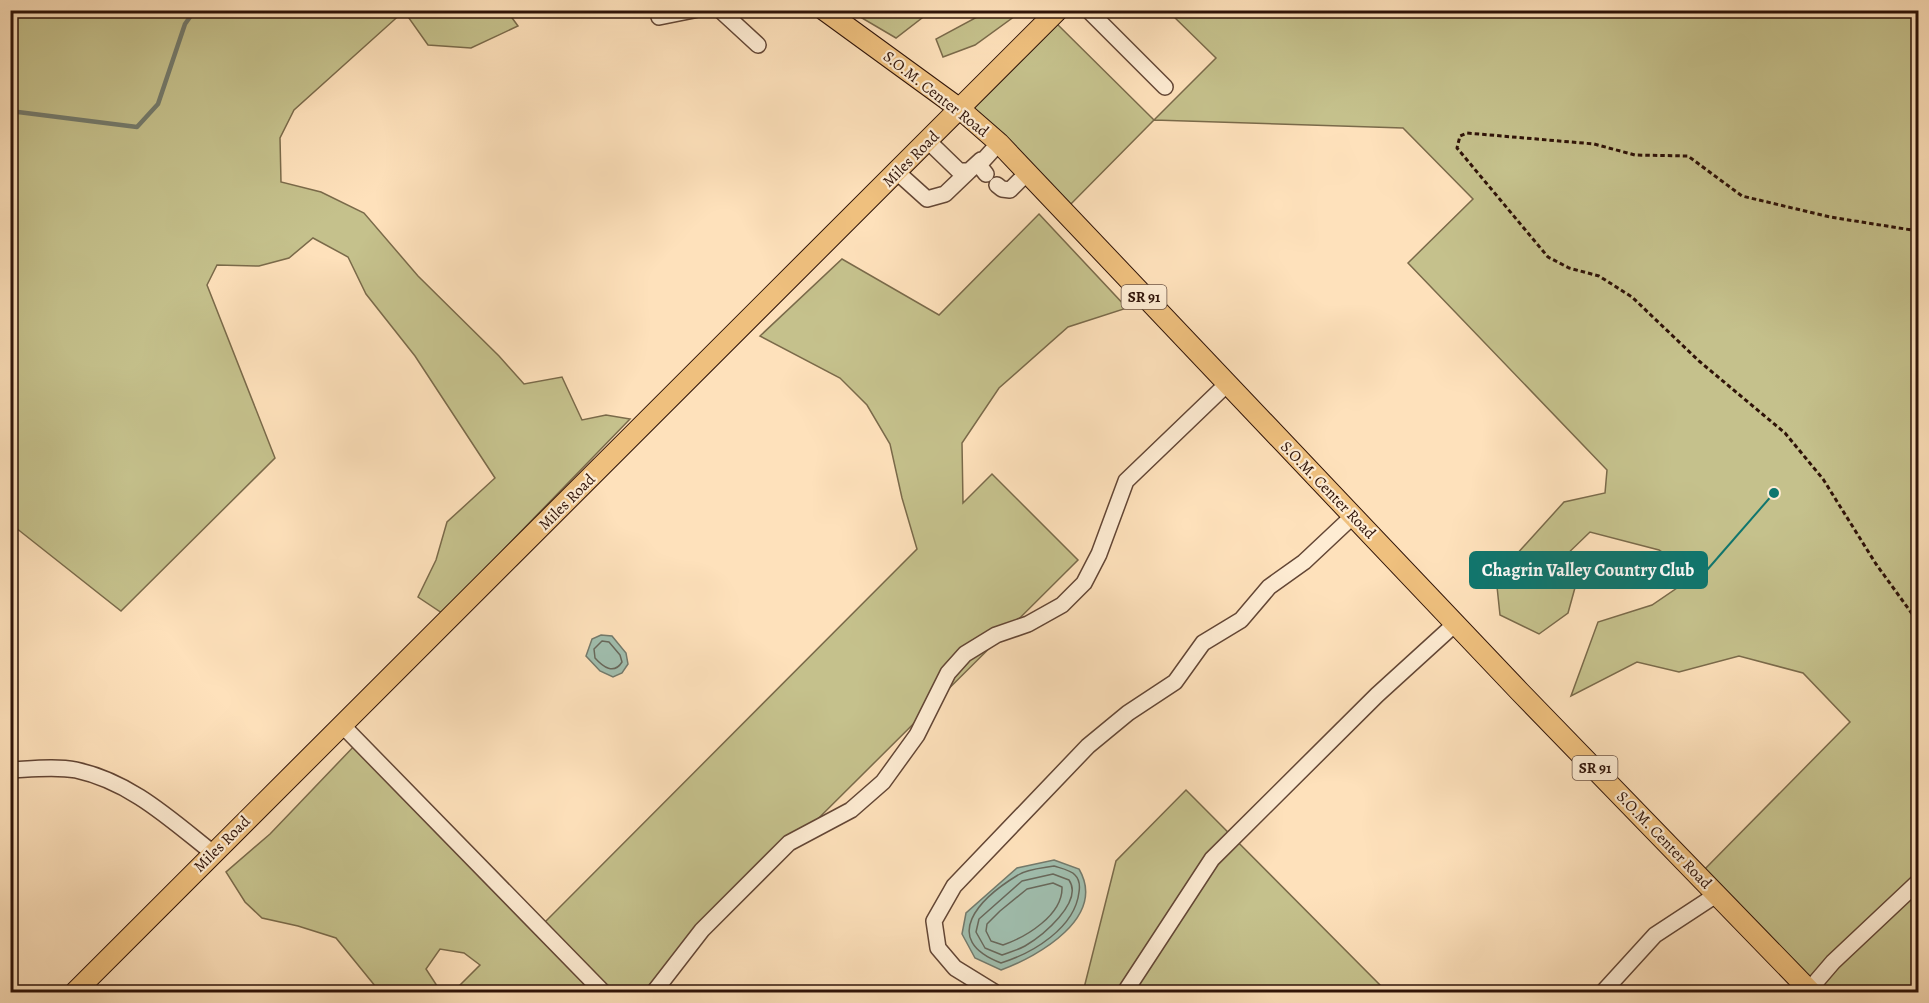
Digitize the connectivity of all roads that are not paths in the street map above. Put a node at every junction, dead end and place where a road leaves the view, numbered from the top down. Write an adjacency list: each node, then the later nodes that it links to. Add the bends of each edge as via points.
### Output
1 (694, 10): 6 (street)
2 (720, 10): 7 (street)
3 (824, 10): 9 (main road, S.O.M. Center Road / SR 91)
4 (1058, 10): 9 (main road, Miles Road)
5 (1088, 10): 8 (street)
6 (659, 17)
7 (758, 45)
8 (1165, 87)
9 (960, 109): 10 (main road, Miles Road); 11 (main road, S.O.M. Center Road / SR 91)
10 (928, 141): 12 (street, via 959,171); 13 (main road, Miles Road)
11 (999, 143): 14 (main road, S.O.M. Center Road / SR 91); 15 (street)
12 (969, 171): 13 (street, via 945,194 927,199); 15 (street)
13 (897, 172): 19 (main road, Miles Road)
14 (1028, 172): 15 (street, via 1010,190 1002,189); 16 (main road, S.O.M. Center Road / SR 91)
15 (988, 173)
16 (1227, 384): 17 (main road, S.O.M. Center Road / SR 91); 27 (street, via 1126,482 1099,554 1083,583 1062,605 964,654 948,673 917,735 883,782 851,810 789,843 702,930)
17 (1353, 516): 18 (main road, S.O.M. Center Road / SR 91); 28 (street, via 1304,562 1269,587 1240,620 1203,642 1175,682 1088,746 954,886 934,921 938,948 955,968)
18 (1455, 624): 23 (main road, S.O.M. Center Road / SR 91); 29 (street, via 1212,859)
19 (342, 725): 21 (main road, Miles Road); 26 (street)
20 (10, 770): 21 (street, via 74,770 122,785)
21 (213, 854): 25 (main road, Miles Road)
22 (1918, 882): 24 (street, via 1833,962)
23 (1716, 895): 24 (main road, S.O.M. Center Road / SR 91); 30 (street, via 1655,935)
24 (1810, 991)
25 (75, 993)
26 (603, 993)
27 (654, 993)
28 (994, 993)
29 (1125, 993)
30 (1603, 993)

